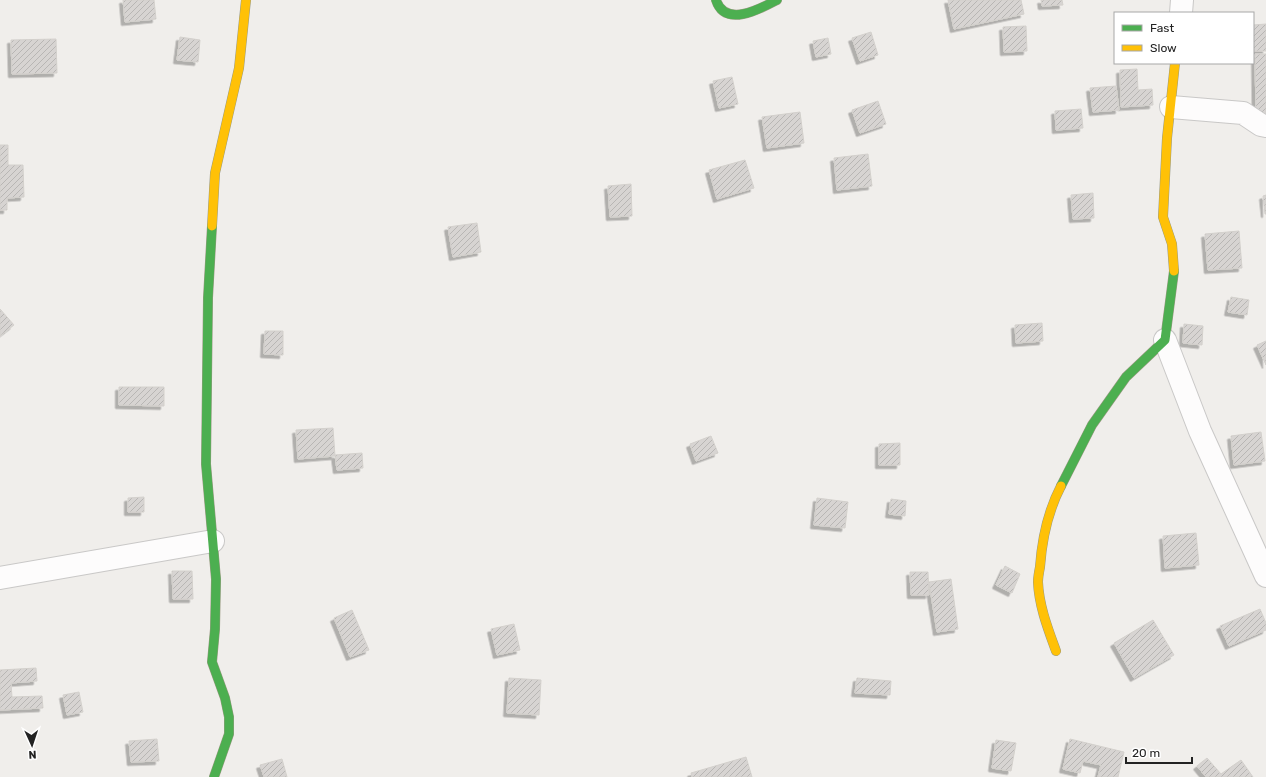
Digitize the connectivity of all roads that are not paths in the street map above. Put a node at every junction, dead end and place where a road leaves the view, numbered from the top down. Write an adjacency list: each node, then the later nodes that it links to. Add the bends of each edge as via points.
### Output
1 (246, 0): 10 (street, via 239,68 214,181 208,298 206,464)
2 (716, 0): 3 (street, via 720,9 738,15)
3 (777, 0)
4 (1182, 0): 5 (street)
5 (1181, 12)
6 (1175, 64): 7 (street)
7 (1171, 107): 8 (street, via 1243,113); 9 (street, via 1163,218 1172,244 1174,269)
8 (1266, 126)
9 (1165, 340): 11 (street, via 1200,431); 13 (street, via 1126,377 1092,425 1054,502 1047,523 1038,582 1043,614)
10 (213, 541): 12 (street); 14 (street, via 216,579 212,662 229,717 229,734)
11 (1266, 576)
12 (0, 578)
13 (1056, 651)
14 (214, 777)

